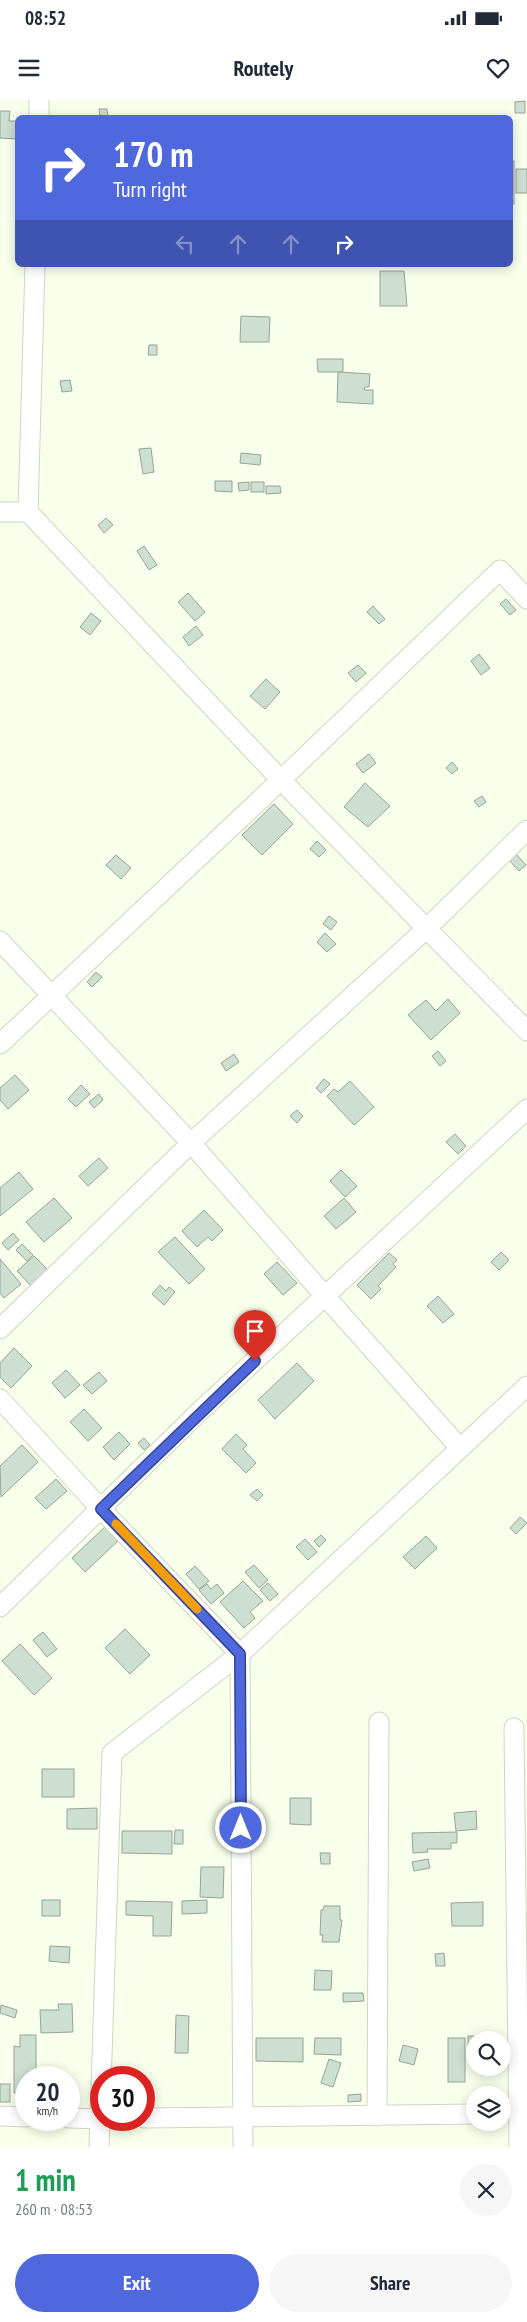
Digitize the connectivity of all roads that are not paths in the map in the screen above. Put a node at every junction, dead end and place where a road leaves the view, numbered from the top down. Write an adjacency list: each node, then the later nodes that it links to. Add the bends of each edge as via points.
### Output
1 (39, 100): 2 (street)
2 (39, 115)
3 (35, 267): 5 (street)
4 (0, 512): 5 (street)
5 (28, 512): 7 (street)
6 (527, 599): 7 (street, via 500,570)
7 (281, 780): 9 (street); 11 (street)
8 (527, 830): 9 (street)
9 (426, 929): 12 (street); 15 (street)
10 (0, 942): 11 (street)
11 (52, 994): 13 (street); 15 (street)
12 (527, 1031)
13 (0, 1044)
14 (527, 1109): 16 (street)
15 (191, 1143): 16 (street); 17 (street)
16 (326, 1296): 20 (street); 21 (street, via 199,1412)
17 (0, 1329)
18 (527, 1386): 20 (street)
19 (0, 1399): 21 (street)
20 (460, 1448): 23 (street)
21 (101, 1509): 22 (street); 23 (street)
22 (0, 1607)
23 (240, 1654): 26 (street, via 112,1754); 32 (street)
24 (380, 1722): 30 (street)
25 (514, 1728): 28 (street)
26 (102, 2066)
27 (466, 2114): 30 (street)
28 (516, 2114): 37 (street)
29 (0, 2116): 31 (street)
30 (377, 2116): 32 (street)
31 (15, 2117)
32 (243, 2117): 33 (street); 36 (street)
33 (155, 2118)
34 (100, 2131): 35 (street)
35 (99, 2147)
36 (243, 2147)
37 (519, 2147)

